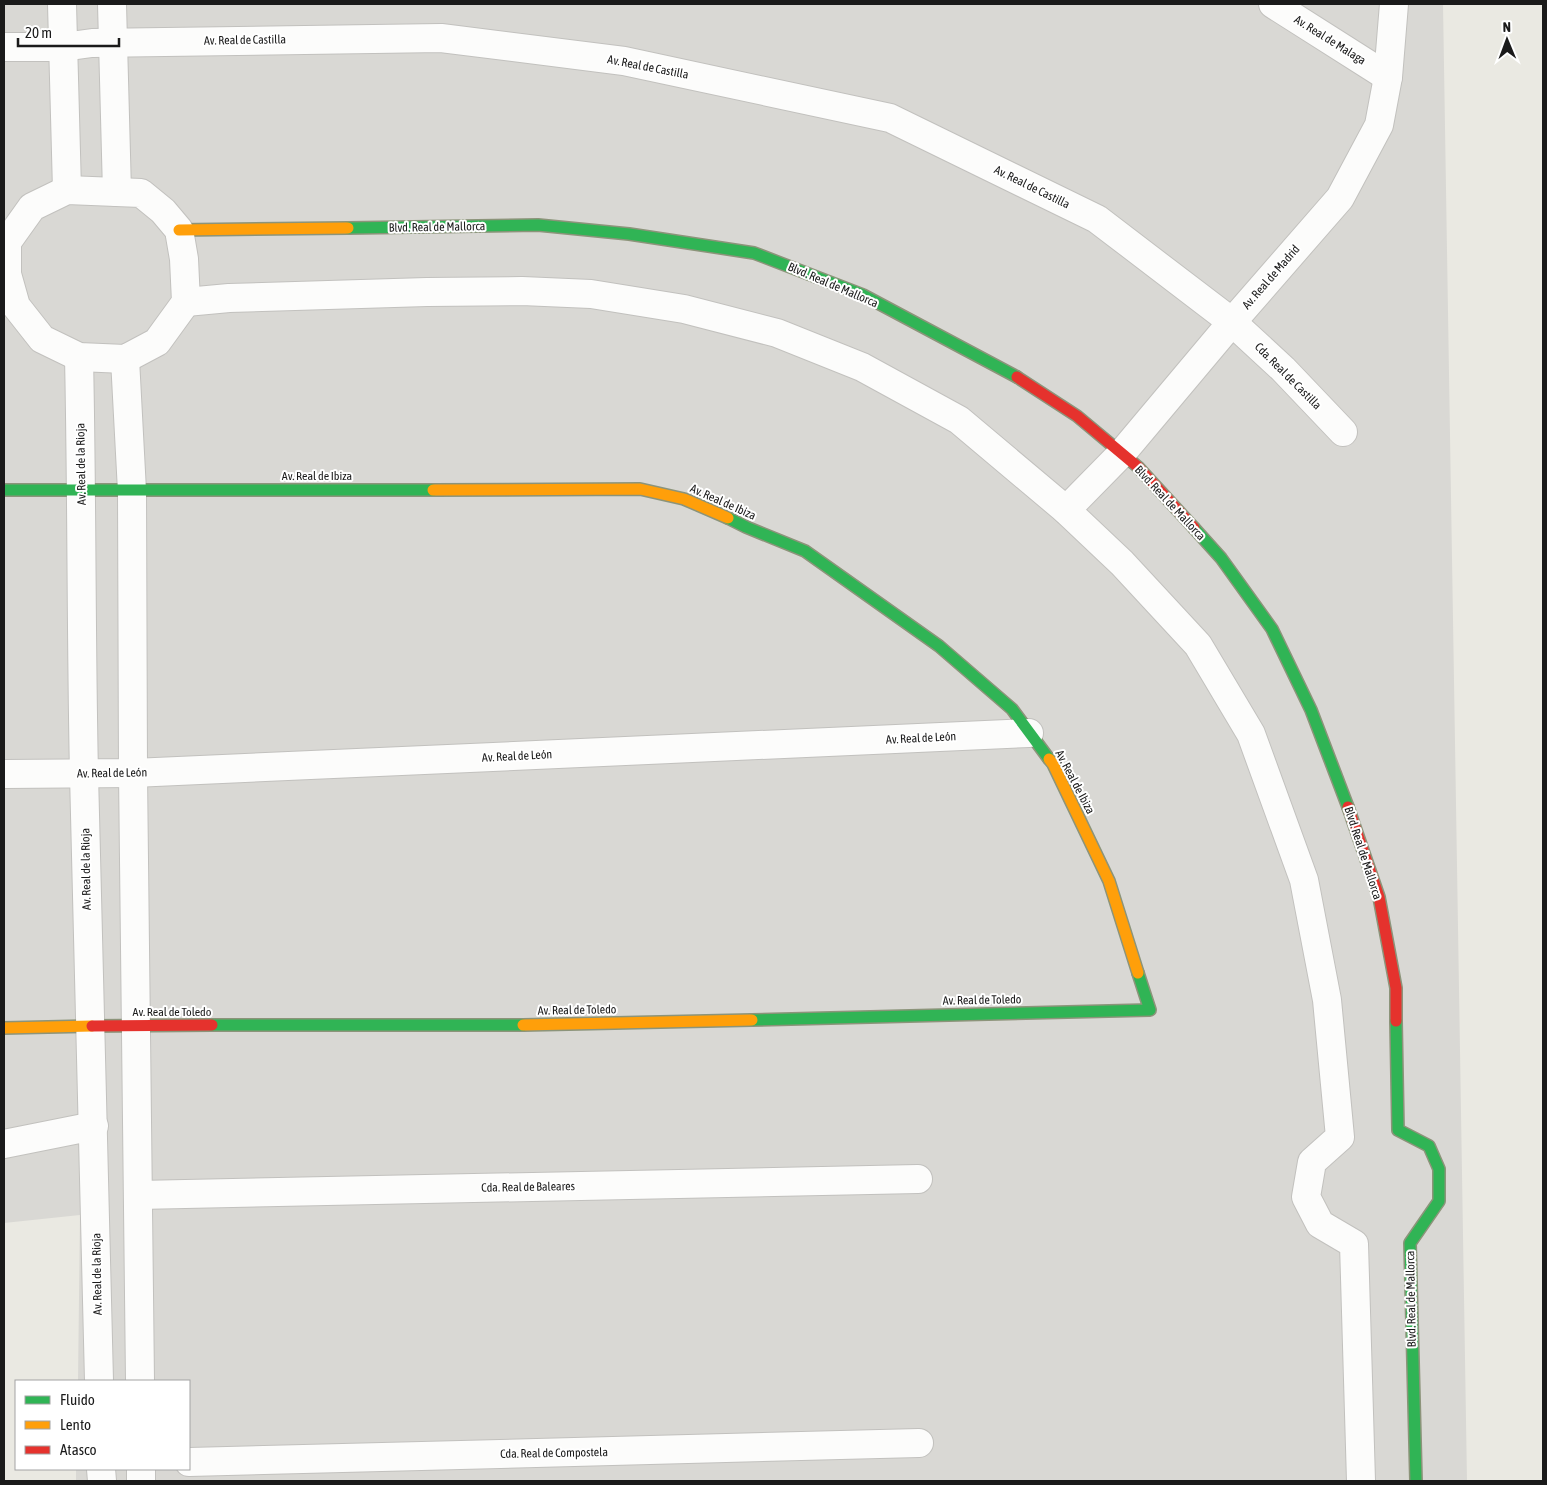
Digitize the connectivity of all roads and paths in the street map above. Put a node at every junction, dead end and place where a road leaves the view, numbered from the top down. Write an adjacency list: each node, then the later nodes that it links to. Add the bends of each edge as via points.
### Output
1 (62, 4): 6 (street)
2 (112, 4): 5 (street)
3 (1273, 4): 8 (street, Av. Real de Malaga)
4 (1394, 4): 8 (street, Av. Real de Madrid)
5 (113, 42): 6 (street, Av. Real de Castilla); 10 (street); 15 (street, Av. Real de Castilla, via 440,38 624,61 890,118 1098,219)
6 (63, 46): 7 (street, Av. Real de Castilla); 9 (street)
7 (4, 47)
8 (1388, 77): 15 (street, Av. Real de Madrid, via 1380,125 1340,198)
9 (67, 190): 10 (street); 12 (street, via 32,207)
10 (117, 192): 11 (street, via 141,193)
11 (179, 230): 13 (street); 19 (street, Blvd. Real de Mallorca, via 538,225 629,234 754,253 863,295 1010,372 1077,416)
12 (5, 242): 14 (street)
13 (186, 302): 17 (street, via 157,342); 23 (street, via 308,295 522,292 590,294 684,309 777,333 862,367 959,420)
14 (10, 306): 16 (street, via 42,339)
15 (1232, 322): 18 (street, Cda. Real de Castilla); 19 (street, Av. Real de Madrid)
16 (79, 357): 17 (street); 21 (street, Av. Real de la Rioja)
17 (125, 359): 22 (street)
18 (1343, 432)
19 (1122, 453): 23 (street, Av. Real de Madrid); 41 (street, Blvd. Real de Mallorca, via 1222,558 1272,629 1311,710 1379,897 1396,988 1398,1130 1429,1146 1439,1169 1439,1201 1410,1242)
20 (4, 490): 21 (street, Av. Real de Ibiza)
21 (82, 491): 22 (street, Av. Real de Ibiza); 27 (street, Av. Real de la Rioja)
22 (132, 491): 24 (street, Av. Real de Ibiza, via 640,489 684,499 805,551 939,646 1012,709); 25 (street)
23 (1066, 510): 40 (street, via 1122,563 1198,645 1252,734 1304,880 1327,1000 1340,1137 1312,1162 1306,1197 1320,1224 1354,1244)
24 (1030, 733): 25 (street, Av. Real de León); 28 (street, Av. Real de Ibiza, via 1053,764 1109,881)
25 (133, 773): 27 (street, Av. Real de León); 29 (street)
26 (4, 774): 27 (street, Av. Real de León)
27 (84, 774): 30 (street, Av. Real de la Rioja)
28 (1150, 1010): 29 (street, Av. Real de Toledo, via 536,1025)
29 (136, 1025): 30 (street, Av. Real de Toledo); 35 (street)
30 (90, 1027): 31 (street, Av. Real de Toledo); 32 (street, Av. Real de la Rioja)
31 (4, 1028)
32 (94, 1126): 33 (street); 36 (street, Av. Real de la Rioja)
33 (4, 1144)
34 (918, 1180): 35 (street, Cda. Real de Baleares)
35 (138, 1195): 37 (street)
36 (100, 1380)
37 (140, 1380)
38 (919, 1443): 39 (street, Cda. Real de Compostela)
39 (190, 1462)
40 (1361, 1481)
41 (1416, 1481)

